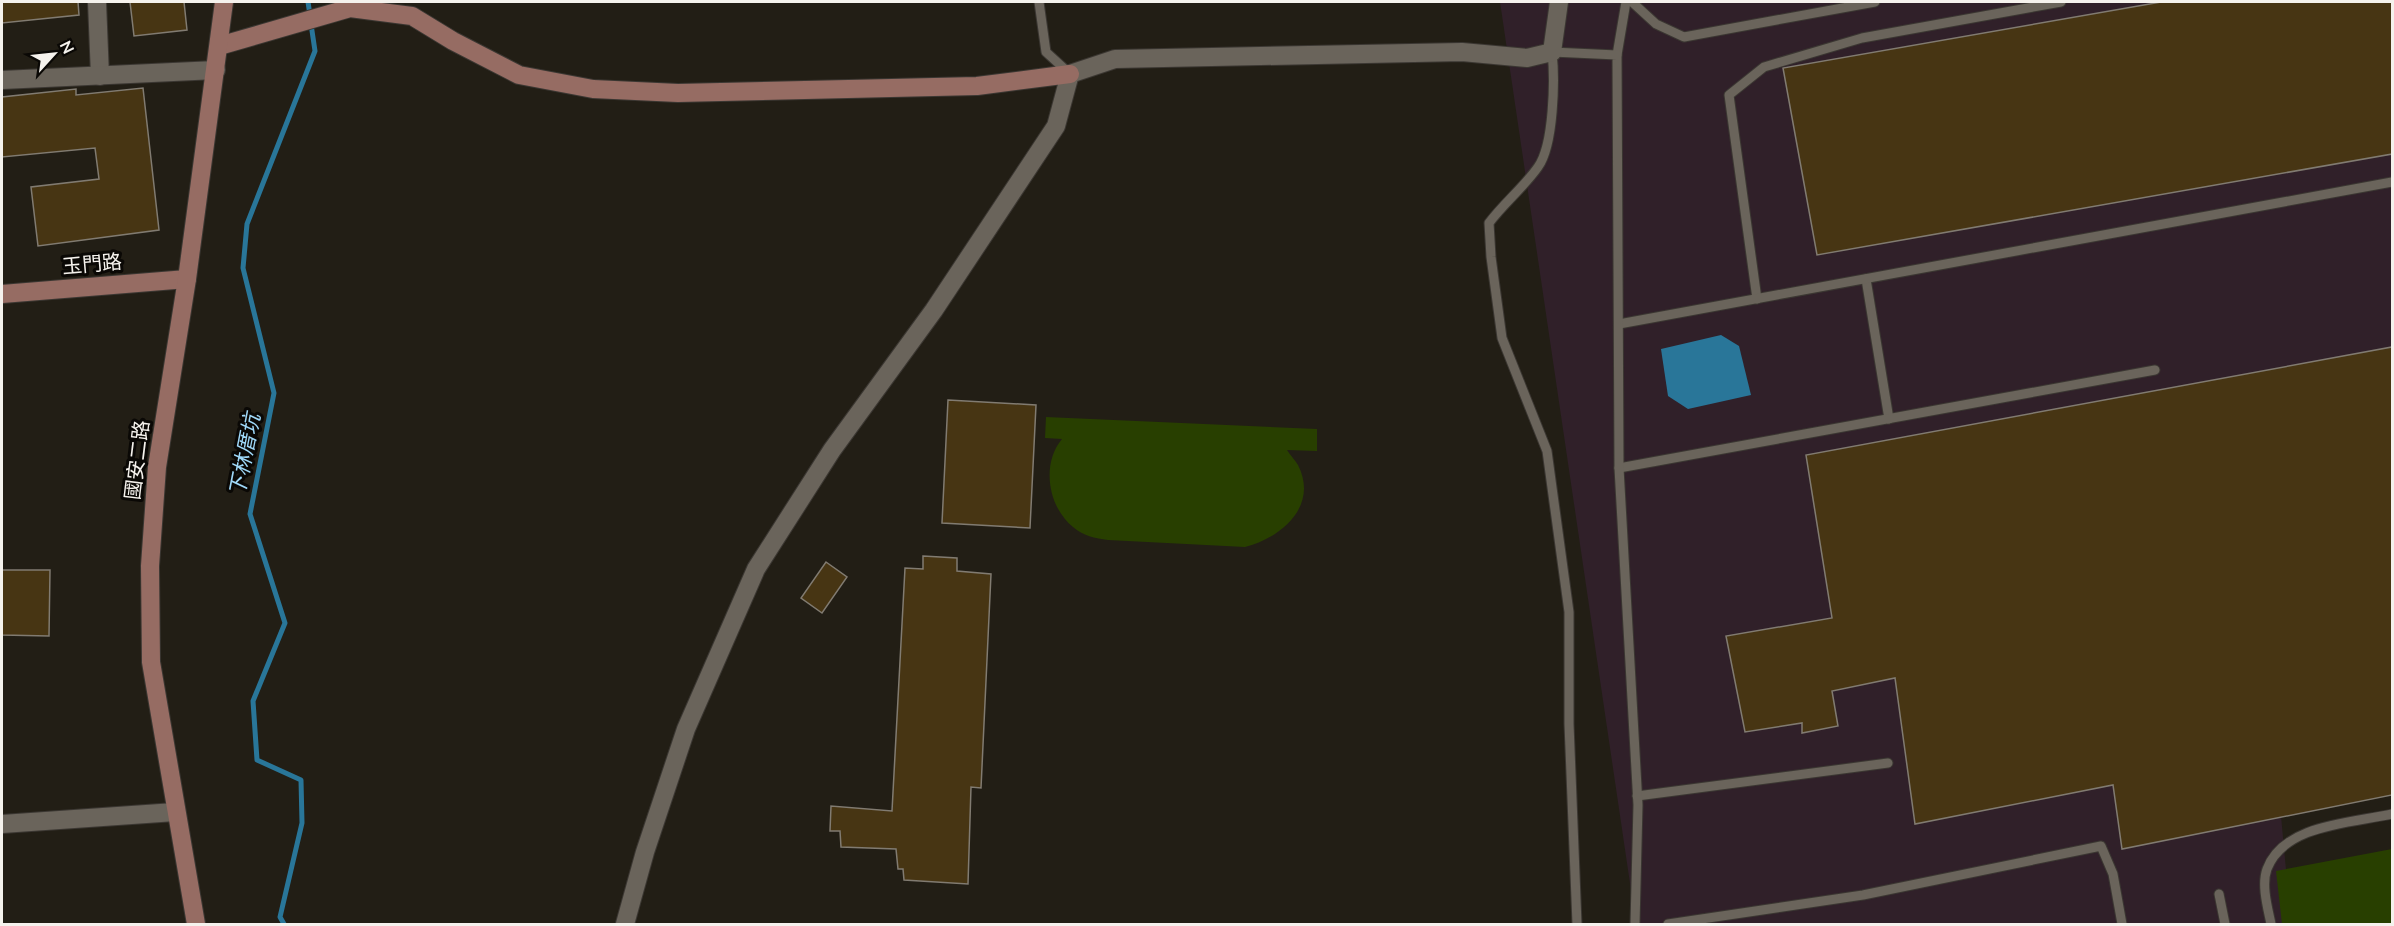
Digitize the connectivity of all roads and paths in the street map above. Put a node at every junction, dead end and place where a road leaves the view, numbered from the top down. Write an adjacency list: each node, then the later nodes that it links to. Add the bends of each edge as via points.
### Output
1 (97, 2): 14 (street)
2 (224, 2): 9 (street, 國安二路)
3 (1039, 2): 13 (lane, via 1046,52)
4 (1559, 2): 10 (street)
5 (1626, 2): 11 (lane)
6 (1632, 2): 7 (lane, via 1656,24 1684,37)
7 (1875, 2)
8 (2061, 2): 20 (lane, via 1862,38 1764,68 1729,95)
9 (219, 46): 12 (street, 國安二路); 13 (street, via 350,8 412,16 519,75 593,89 678,93 977,86)
10 (1552, 52): 11 (lane); 13 (street, via 1527,58 1462,52 1115,59); 33 (lane, via 1555,85 1540,165 1490,223 1502,338 1547,451 1569,612)
11 (1617, 55): 21 (lane)
12 (216, 70): 14 (street); 17 (street, 國安二路)
13 (1070, 74): 32 (street, via 1056,126 934,310 832,450 756,569 686,729)
14 (100, 76): 15 (street)
15 (2, 80)
16 (2392, 182): 18 (lane)
17 (187, 279): 19 (street, 玉門路); 27 (street, 國安二路, via 157,467 150,566 151,662)
18 (1866, 279): 20 (lane); 23 (lane)
19 (2, 294)
20 (1757, 298): 21 (lane)
21 (1619, 324): 24 (lane)
22 (2155, 370): 23 (lane)
23 (1889, 419): 24 (lane)
24 (1619, 468): 26 (lane)
25 (1888, 763): 26 (lane)
26 (1638, 796): 34 (lane)
27 (175, 812): 29 (street); 31 (street, 國安二路)
28 (2392, 814): 38 (lane, via 2316,831 2286,843 2266,870)
29 (2, 824)
30 (2219, 894): 37 (lane)
31 (196, 924)
32 (625, 924)
33 (1577, 924)
34 (1635, 924)
35 (1668, 924): 36 (lane, via 1863,895 2100,846 2113,874)
36 (2122, 924)
37 (2225, 924)
38 (2271, 924)

